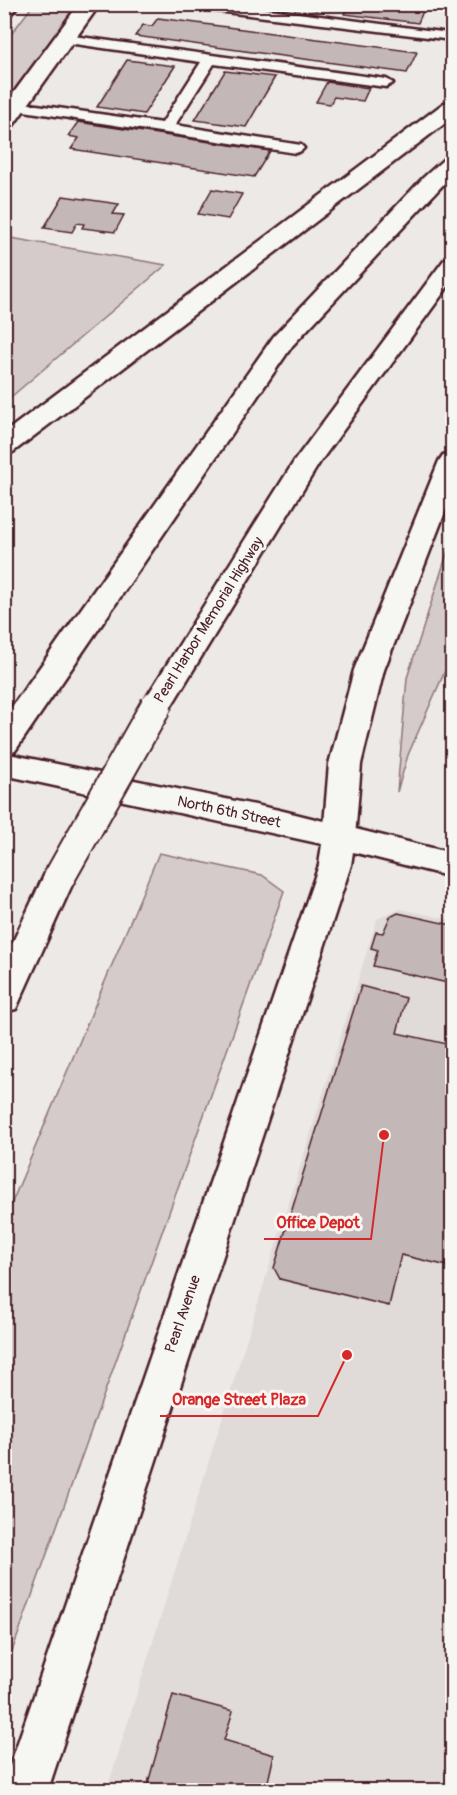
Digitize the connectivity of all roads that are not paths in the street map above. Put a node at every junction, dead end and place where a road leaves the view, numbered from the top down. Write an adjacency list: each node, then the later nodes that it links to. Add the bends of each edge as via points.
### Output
1 (9, 4): 4 (main road)
2 (90, 4): 6 (main road)
3 (193, 4): 5 (lane)
4 (4, 10)
5 (449, 37)
6 (66, 39): 7 (lane); 10 (main road)
7 (210, 58): 8 (lane); 11 (lane)
8 (386, 83)
9 (453, 108): 15 (main road)
10 (10, 114): 11 (lane)
11 (166, 128): 12 (lane)
12 (296, 148)
13 (453, 164): 17 (main road, via 283,341)
14 (453, 266): 21 (main road, Pearl Harbor Memorial Highway, bridge, via 308,460 156,706 59,878)
15 (4, 446)
16 (453, 461): 19 (main road, Pearl Avenue, via 369,670 345,764)
17 (4, 743)
18 (4, 764): 19 (main road, North 6th Street)
19 (339, 837): 20 (main road, North 6th Street); 22 (main road, Pearl Avenue, via 335,865)
20 (453, 865)
21 (4, 999)
22 (25, 1791)

